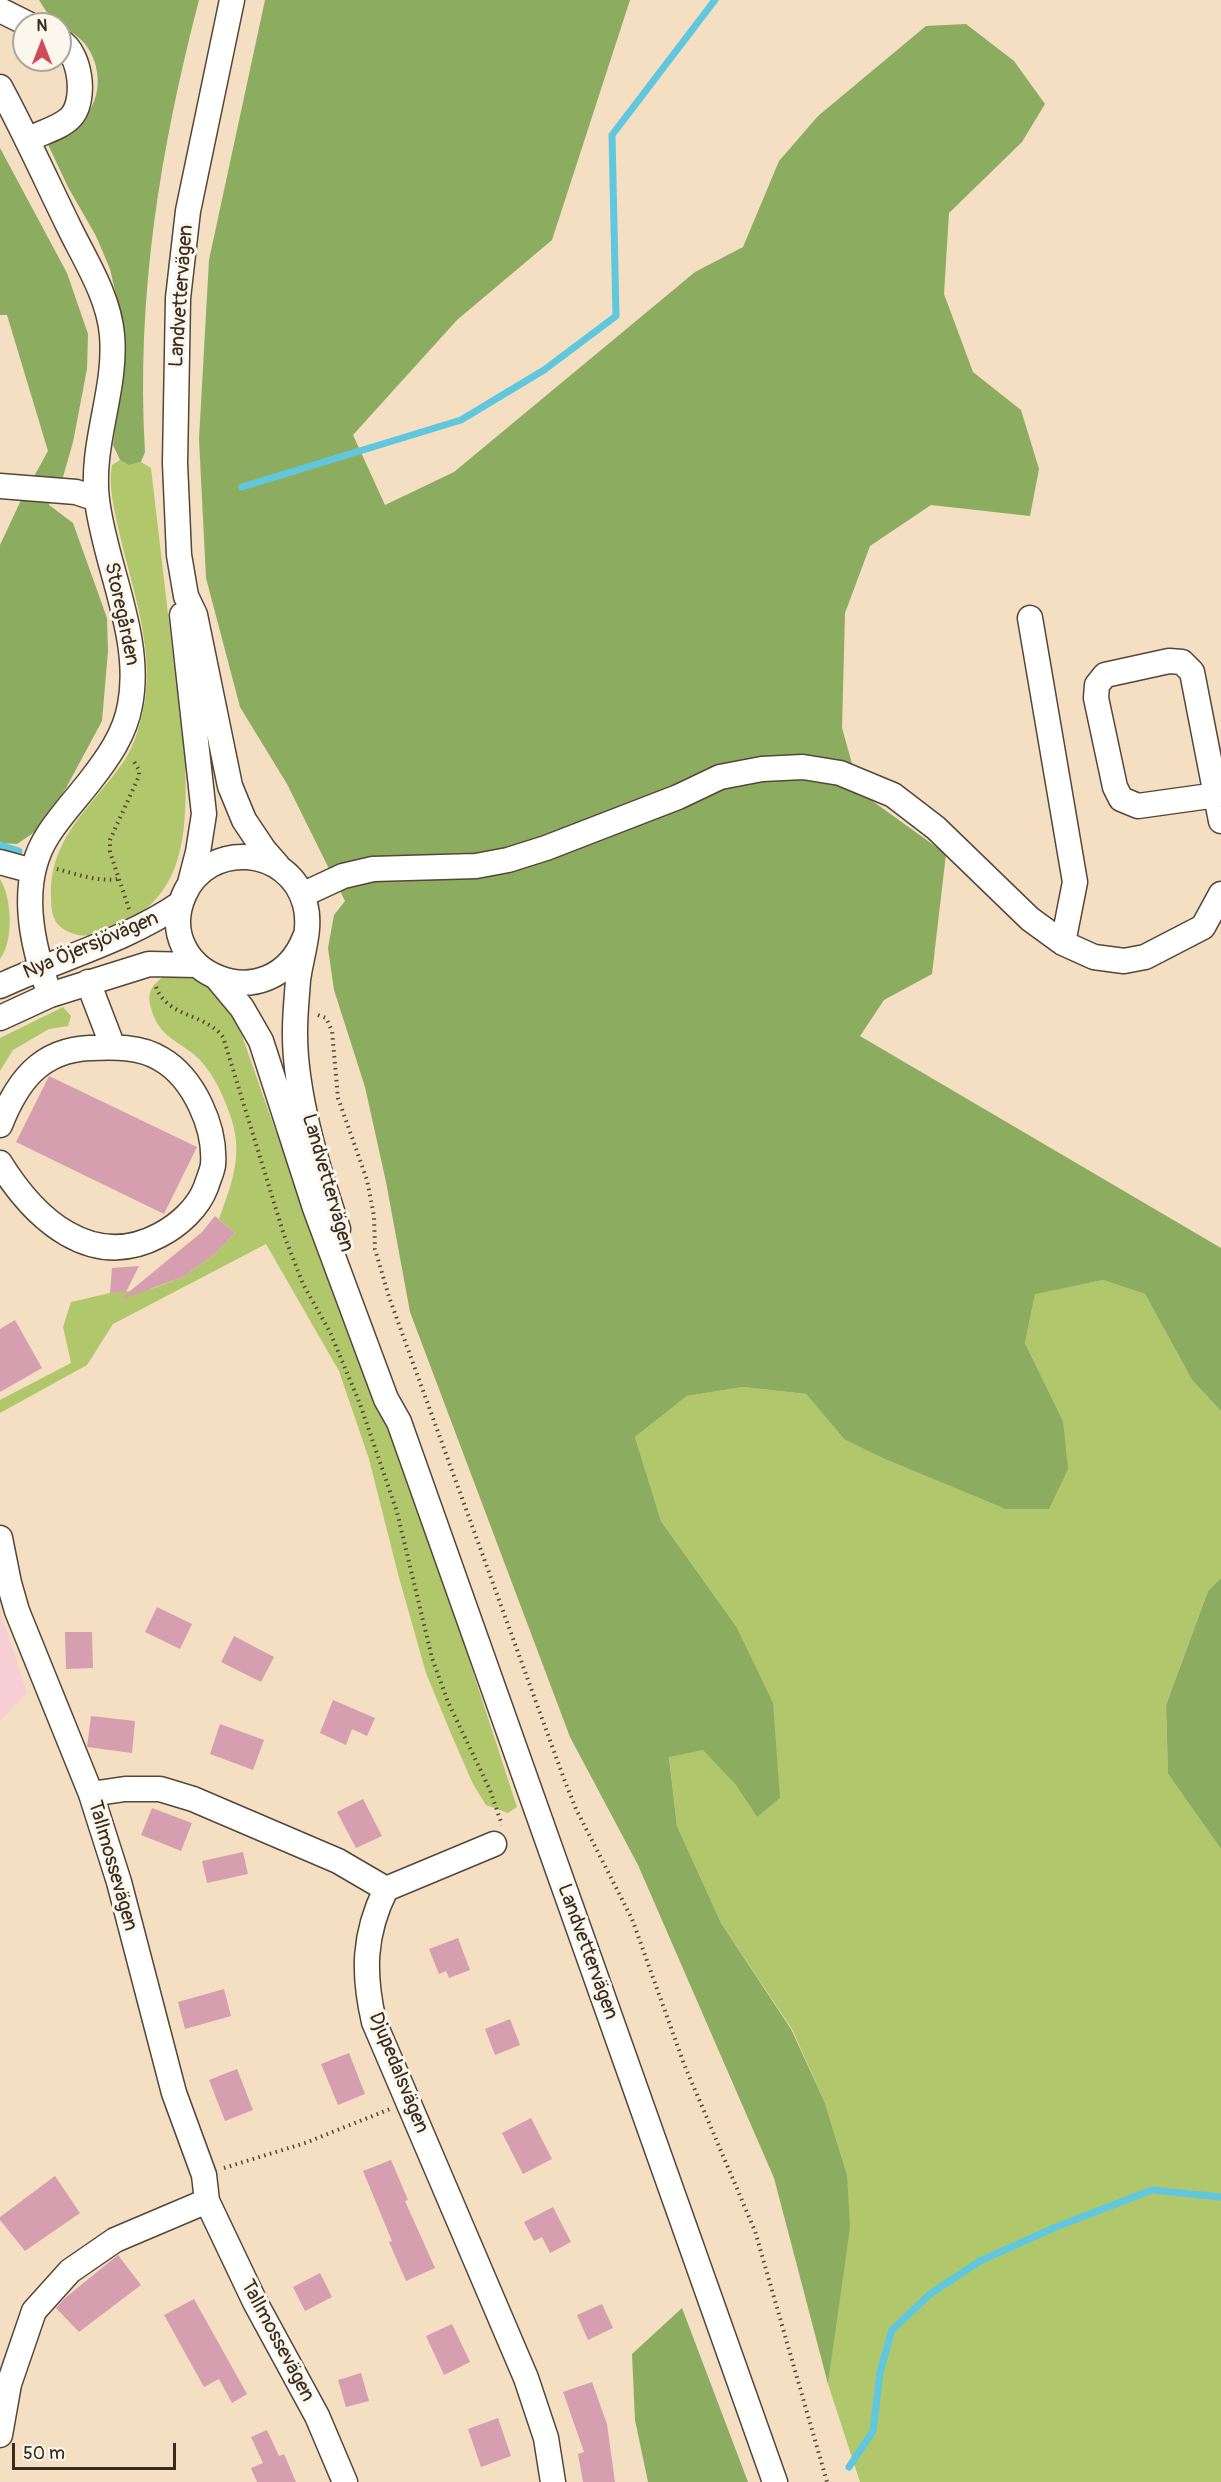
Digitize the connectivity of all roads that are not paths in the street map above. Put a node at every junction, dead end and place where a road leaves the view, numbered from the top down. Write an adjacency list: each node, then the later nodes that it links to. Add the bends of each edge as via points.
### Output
1 (232, 0): 7 (street, Landvettervägen, via 188,211 178,298 175,462 179,555)
2 (72, 57): 4 (street, via 80,74 79,104 69,119)
3 (0, 87): 4 (street, Storegården)
4 (27, 140): 6 (street, Storegården, via 96,284 112,333 96,465)
5 (0, 486): 6 (street, via 76,492)
6 (96, 499): 12 (street, Storegården, via 135,679 126,726 103,764 47,836)
7 (186, 596): 13 (street, Landvettervägen, via 195,615 230,786 244,820); 14 (street, Landvettervägen, via 181,617 204,814)
8 (1030, 618): 18 (street, via 1075,882)
9 (1217, 795): 9 (street, via 1192,672 1182,662 1169,661 1105,675 1097,685 1096,698 1121,799 1138,806); 10 (street)
10 (1221, 821)
11 (0, 862): 12 (street)
12 (34, 867): 19 (street, Storegården, via 29,898)
13 (279, 867): 14 (street, Landvettervägen, via 250,856 226,858 205,868); 16 (street, Landvettervägen)
14 (185, 894): 19 (street, Nya Öjersjövägen, via 137,930); 20 (street, Landvettervägen, via 179,920 181,936 187,951)
15 (1221, 894): 18 (street, via 1206,930 1145,957 1124,961 1095,957)
16 (302, 895): 17 (street, Landvettervägen, via 307,916); 18 (street, via 343,876 373,869 476,866 508,860 667,801 720,777 803,767 840,773 893,795 936,828 1030,919)
17 (305, 937): 20 (street, via 295,957 270,978 249,984 227,982); 29 (street, Landvettervägen, via 296,1012 301,1091 337,1225 396,1396)
18 (1063, 943)
19 (40, 968): 22 (street, Nya Öjersjövägen); 23 (street, Storegården)
20 (207, 971): 21 (street, Nya Öjersjövägen, via 148,964); 29 (street, Landvettervägen, via 251,1022 269,1063 315,1208 386,1399)
21 (88, 982): 23 (street, Nya Öjersjövägen); 25 (street)
22 (0, 986)
23 (50, 995): 24 (street, Nya Öjersjövägen)
24 (0, 1018)
25 (112, 1047): 26 (street, via 81,1048 46,1059 24,1079); 28 (street, via 138,1050 161,1059 179,1073 206,1115 213,1166 192,1211 151,1240 101,1246 77,1240 55,1228)
26 (0, 1125)
27 (0, 1163): 28 (street)
28 (8, 1192)
29 (399, 1422): 38 (street, Landvettervägen)
30 (0, 1538): 31 (street, Tallmossevägen, via 17,1611)
31 (91, 1794): 33 (street, via 125,1788 160,1789 193,1799 338,1861); 34 (street, Tallmossevägen, via 119,1882 174,2092 204,2175)
32 (494, 1844): 33 (street)
33 (386, 1889): 37 (street, Djupedalsvägen, via 376,1909 365,1972 374,2022 526,2378 546,2438)
34 (207, 2201): 35 (street, via 115,2241 70,2271 34,2311 9,2384); 36 (street, Tallmossevägen, via 316,2416)
35 (0, 2435)
36 (345, 2482)
37 (553, 2482)
38 (775, 2482)

